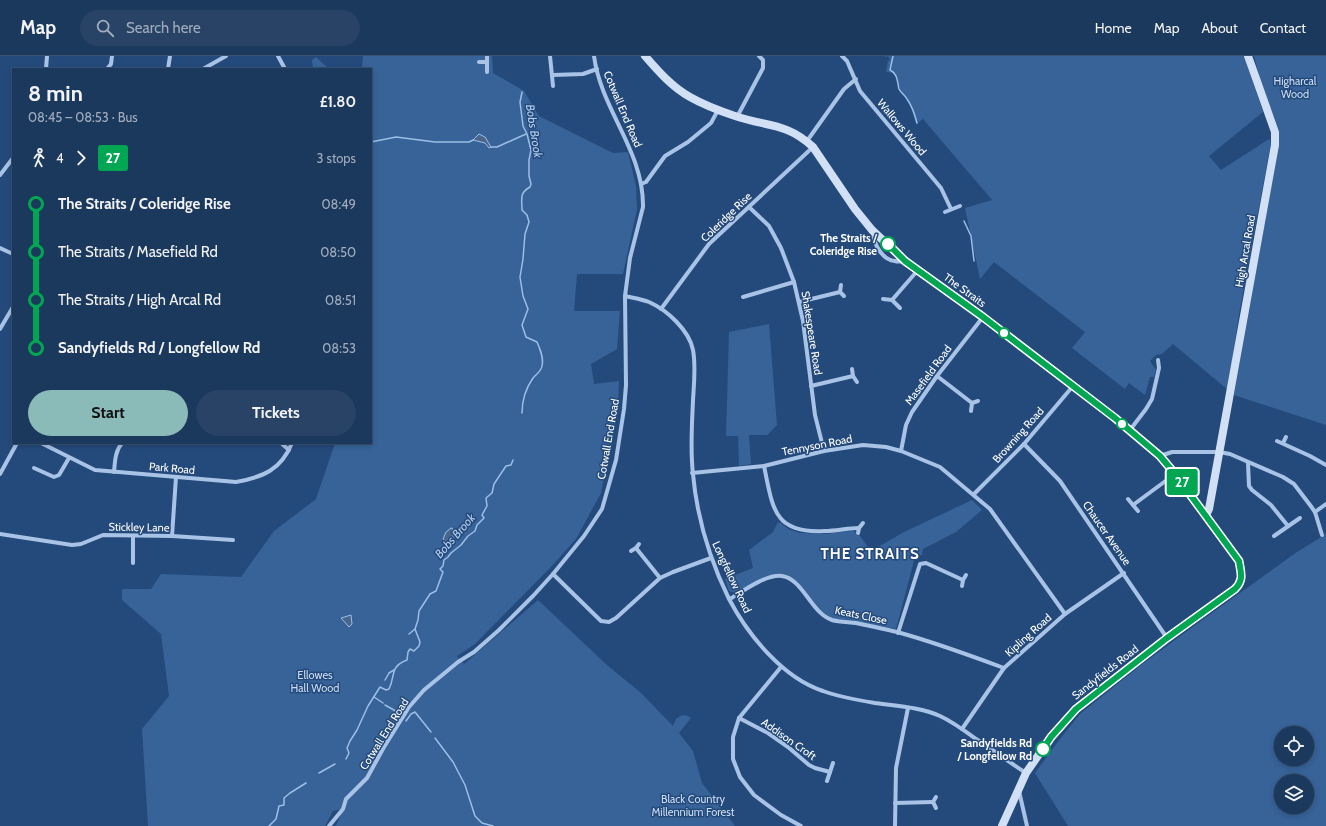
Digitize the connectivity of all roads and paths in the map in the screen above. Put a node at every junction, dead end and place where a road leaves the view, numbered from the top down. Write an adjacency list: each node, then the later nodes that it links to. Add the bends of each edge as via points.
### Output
1 (48, 56): 15 (street)
2 (112, 56): 16 (street)
3 (170, 56): 17 (street)
4 (226, 56): 18 (street)
5 (278, 56): 19 (street)
6 (487, 56): 14 (street)
7 (550, 56): 22 (street)
8 (594, 56): 20 (street, Cotwall End Road)
9 (645, 56): 25 (street, The Straits, via 667,80 689,97)
10 (759, 56): 26 (street, via 763,60 763,68)
11 (842, 56): 23 (street, Wallows Wood)
12 (1248, 56): 78 (street, High Arcal Road, via 1275,132 1275,145)
13 (479, 62): 14 (street)
14 (487, 62): 21 (street)
15 (46, 68)
16 (108, 68)
17 (168, 68)
18 (205, 68)
19 (284, 68)
20 (596, 69): 22 (street, via 583,74); 31 (street, Cotwall End Road, via 606,97 630,147)
21 (488, 72)
22 (553, 75): 24 (street)
23 (856, 80): 27 (street, via 844,89); 34 (street, Wallows Wood, via 860,91 941,188)
24 (553, 86)
25 (718, 110): 26 (street, The Straits); 31 (street, via 711,122 688,142 665,156 646,182)
26 (737, 117): 27 (street, The Straits, via 776,125)
27 (807, 141): 28 (street, The Straits)
28 (813, 147): 33 (street, Coleridge Rise); 38 (street, The Straits, via 872,230)
29 (12, 159): 30 (street)
30 (0, 175)
31 (641, 184): 42 (street, Cotwall End Road, via 643,207 630,258)
32 (960, 206): 34 (street)
33 (749, 207): 39 (street, Shakespeare Road, via 769,226); 49 (street, Coleridge Rise, via 709,244)
34 (951, 209): 35 (street)
35 (946, 212)
36 (0, 248): 37 (street)
37 (12, 254)
38 (918, 270): 46 (street); 51 (street, The Straits)
39 (794, 282): 44 (street); 47 (street, Shakespeare Road)
40 (841, 285): 41 (street)
41 (840, 292): 43 (street); 47 (street)
42 (625, 296): 49 (street, Longfellow Road, via 649,302); 114 (street, Cotwall End Road, via 624,409 609,488 602,508 584,536)
43 (844, 296)
44 (743, 297)
45 (883, 299): 46 (street)
46 (892, 300): 48 (street)
47 (799, 302): 60 (street, Shakespeare Road)
48 (900, 308)
49 (662, 309): 86 (street, Longfellow Road, via 684,331 693,350)
50 (12, 310): 52 (street)
51 (983, 317): 58 (street, Masefield Road); 61 (street, The Straits)
52 (0, 329)
53 (1158, 360): 55 (street)
54 (1165, 367): 55 (street)
55 (1159, 368): 65 (street, via 1152,399)
56 (852, 369): 57 (street)
57 (853, 376): 59 (street); 60 (street)
58 (937, 376): 63 (street); 77 (street, Masefield Road, via 909,417)
59 (856, 382)
60 (811, 386): 76 (street, Shakespeare Road)
61 (1073, 386): 65 (street, The Straits); 74 (street, Browning Road)
62 (978, 401): 63 (street)
63 (972, 402): 64 (street)
64 (971, 411)
65 (1130, 430): 79 (street, The Straits)
66 (1286, 437): 68 (street)
67 (1277, 441): 68 (street)
68 (1283, 443): 82 (street)
69 (16, 444): 87 (street)
70 (43, 444): 80 (street, Park Road)
71 (121, 444): 85 (street, via 116,455)
72 (282, 444): 75 (street)
73 (292, 444): 75 (street, Park Road)
74 (1024, 444): 90 (street, Browning Road); 113 (street, Chaucer Avenue, via 1060,481)
75 (289, 450): 89 (street, Park Road, via 275,468 250,480 236,482)
76 (824, 451): 77 (street, Tennyson Road, via 863,445); 83 (street, Tennyson Road)
77 (902, 451): 90 (street, Tennyson Road, via 940,467)
78 (1219, 452): 79 (street, via 1172,452); 81 (street, via 1230,454); 96 (street, High Arcal Road)
79 (1160, 456): 88 (street, The Straits)
80 (69, 458): 84 (street, via 59,475 54,477); 85 (street, Park Road, via 95,470)
81 (1248, 463): 95 (street, via 1290,481); 99 (street, via 1249,486 1271,505)
82 (1326, 465)
83 (764, 466): 86 (street, Tennyson Road); 100 (street, via 774,509 788,525 802,531 826,532)
84 (34, 468)
85 (114, 472): 89 (street, Park Road)
86 (692, 473): 111 (street, Longfellow Road, via 702,532)
87 (0, 474)
88 (1175, 474): 93 (street); 96 (street, The Straits)
89 (176, 477): 105 (street)
90 (974, 494): 121 (street, Tennyson Road, via 990,509)
91 (1128, 499): 93 (street)
92 (1326, 504): 95 (street)
93 (1133, 505): 94 (street)
94 (1138, 511)
95 (1315, 512): 103 (street)
96 (1206, 515): 118 (street, The Straits, via 1239,561)
97 (1300, 518): 99 (street)
98 (863, 523): 100 (street)
99 (1288, 526): 106 (street)
100 (859, 528): 101 (street)
101 (858, 533)
102 (0, 534): 104 (street, Stickley Lane, via 72,545 103,535)
103 (1322, 535)
104 (134, 536): 105 (street, Stickley Lane); 112 (street)
105 (172, 536): 107 (street, Stickley Lane)
106 (1274, 536)
107 (232, 540)
108 (639, 544): 109 (street)
109 (636, 548): 110 (street); 116 (street)
110 (630, 551)
111 (711, 558): 116 (street); 120 (street, Longfellow Road)
112 (133, 563)
113 (1124, 573): 121 (street, Kipling Road); 123 (street, Chaucer Avenue)
114 (553, 574): 116 (street, via 601,621 609,622); 138 (street, Cotwall End Road, via 489,639 424,690 384,747 367,778 346,799 343,809)
115 (966, 575): 117 (street)
116 (660, 578)
117 (962, 580): 119 (street); 122 (street, via 926,563 920,564)
118 (1241, 583): 123 (street, Sandyfields Road)
119 (962, 586)
120 (730, 599): 122 (street, Keats Close, via 766,578 782,576 791,580 820,613 832,620); 124 (street, Longfellow Road, via 743,622)
121 (1065, 614): 125 (street, Kipling Road)
122 (898, 633): 125 (street, Keats Close, via 939,644)
123 (1167, 638): 131 (street, Sandyfields Road, via 1076,709 1051,737)
124 (781, 667): 126 (street, Longfellow Road, via 822,691); 127 (street)
125 (1004, 668): 128 (street, Kipling Road)
126 (908, 708): 128 (street, Longfellow Road, via 940,716); 136 (street, via 896,768)
127 (739, 718): 130 (street, Addison Croft, via 768,733 809,765); 139 (street, via 734,737 733,759 740,777 747,788 763,802)
128 (962, 729): 131 (street, Longfellow Road)
129 (833, 763): 130 (street)
130 (830, 772): 132 (street)
131 (1026, 773): 133 (street, Sandyfields Road)
132 (827, 781)
133 (1018, 787): 141 (street, Sandyfields Road); 142 (street)
134 (936, 796): 135 (street)
135 (933, 802): 136 (street); 137 (street)
136 (895, 803): 140 (street)
137 (936, 808)
138 (329, 826)
139 (801, 826)
140 (896, 826)
141 (1002, 826)
142 (1027, 826)

